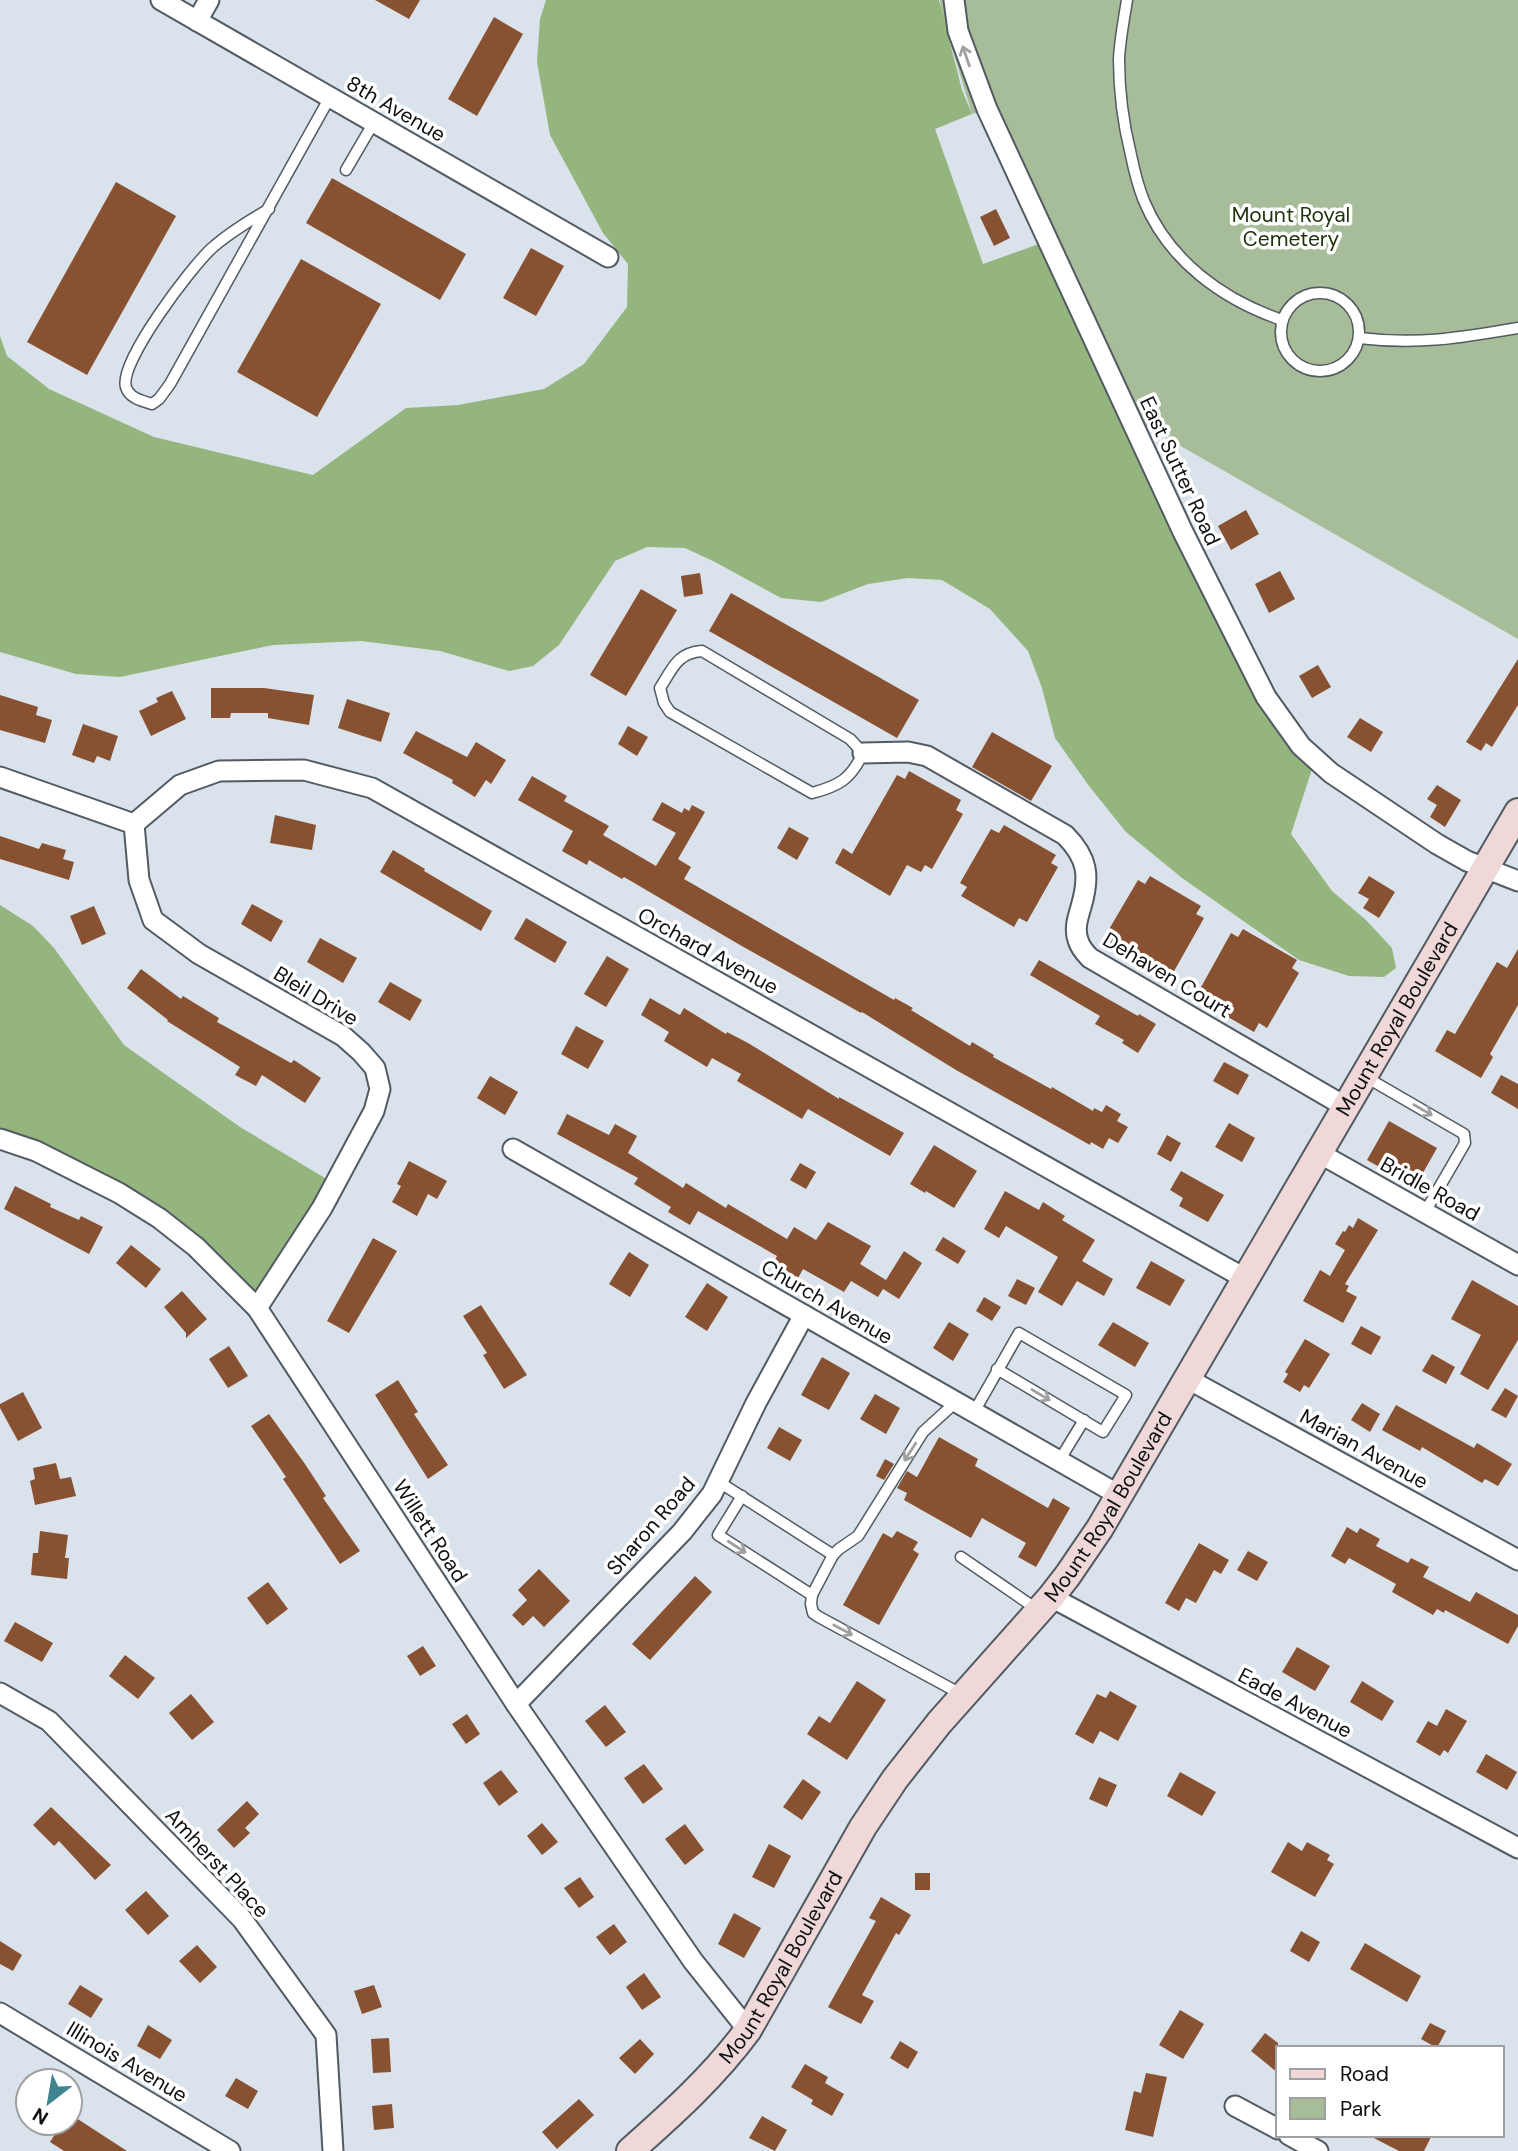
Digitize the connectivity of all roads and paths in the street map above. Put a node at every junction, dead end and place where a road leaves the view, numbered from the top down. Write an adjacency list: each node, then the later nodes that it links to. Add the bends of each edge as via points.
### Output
1 (161, 0): 5 (street, 8th Avenue)
2 (209, 0): 5 (street)
3 (954, 0): 18 (street, East Sutter Road, one-way to 3, via 1437,844 1315,760 1287,730 1266,697 1183,532 987,109 958,31)
4 (1127, 0): 11 (lane, via 1119,58 1122,112 1144,202 1162,234 1199,275 1238,302)
5 (197, 21): 6 (street, 8th Avenue)
6 (330, 97): 7 (street, 8th Avenue); 9 (lane)
7 (373, 122): 8 (lane); 10 (street, 8th Avenue)
8 (346, 170)
9 (269, 209): 9 (lane, via 159,399 152,404 136,399 124,385 127,372 173,294 213,247)
10 (608, 257)
11 (1282, 320): 13 (lane, via 1297,300 1308,294 1327,294 1353,312); 13 (lane, via 1285,351 1308,370 1326,371 1344,363)
12 (1518, 328): 13 (lane, via 1435,341)
13 (1359, 338)
14 (863, 753): 14 (lane, via 850,739 702,651 687,652 660,688 670,712 812,793 832,788 855,771); 21 (street, Dehaven Court, via 927,755 1065,835 1084,861 1086,884 1076,928 1090,958)
15 (0, 777): 17 (street)
16 (1518, 812): 18 (main road, Mount Royal Boulevard)
17 (134, 824): 27 (street, Orchard Avenue, via 180,785 219,771 304,770 372,788); 28 (street, Bleil Drive, via 139,880 153,920 199,954 343,1036 375,1068 380,1088 374,1111 322,1208)
18 (1487, 867): 19 (street, East Sutter Road); 20 (main road, Mount Royal Boulevard)
19 (1518, 881)
20 (1364, 1076): 21 (main road, Mount Royal Boulevard); 25 (lane, one-way to 25, via 1464,1134 1465,1143)
21 (1346, 1107): 24 (main road, Mount Royal Boulevard)
22 (0, 1139): 28 (street, Willett Road, via 36,1151 159,1218 196,1247)
23 (513, 1149): 29 (street, Church Avenue)
24 (1320, 1153): 25 (street, Bridle Road); 27 (main road, Mount Royal Boulevard)
25 (1425, 1213): 26 (street, Bridle Road)
26 (1518, 1265)
27 (1246, 1279): 31 (main road, Mount Royal Boulevard)
28 (257, 1308): 46 (street, Willett Road)
29 (804, 1315): 32 (street, Church Avenue); 36 (street, Sharon Road, via 755,1403)
30 (998, 1369): 33 (lane); 34 (lane, one-way to 34); 34 (lane, via 1019,1333 1126,1395 1103,1432)
31 (1188, 1378): 37 (main road, Mount Royal Boulevard); 41 (street, Marian Avenue)
32 (956, 1402): 33 (street, Church Avenue); 39 (lane, one-way to 39, via 923,1432 858,1536)
33 (974, 1412): 35 (street, Church Avenue)
34 (1084, 1420): 35 (lane)
35 (1059, 1461): 37 (street, Church Avenue)
36 (719, 1482): 38 (lane); 46 (street, Sharon Road, via 682,1532)
37 (1119, 1495): 43 (main road, Mount Royal Boulevard)
38 (742, 1496): 39 (lane); 42 (lane, one-way to 42, via 718,1535)
39 (833, 1555): 42 (lane)
40 (961, 1558): 43 (lane)
41 (1518, 1560)
42 (812, 1595): 45 (lane, one-way to 45, via 813,1612 819,1618)
43 (1045, 1603): 45 (main road, Mount Royal Boulevard); 47 (street, Eade Avenue)
44 (0, 1693): 54 (street, Amherst Place, via 49,1721 242,1919 326,2035)
45 (963, 1696): 49 (main road, Mount Royal Boulevard, via 895,1779 863,1827)
46 (516, 1704): 49 (street, Willett Road, via 693,1961)
47 (1518, 1848)
48 (0, 2013): 53 (street, Illinois Avenue)
49 (748, 2030): 55 (main road, Mount Royal Boulevard, via 710,2077)
50 (1235, 2106): 51 (street)
51 (1276, 2128)
52 (1293, 2137): 56 (street)
53 (230, 2151)
54 (333, 2151)
55 (630, 2151)
56 (1318, 2151)

